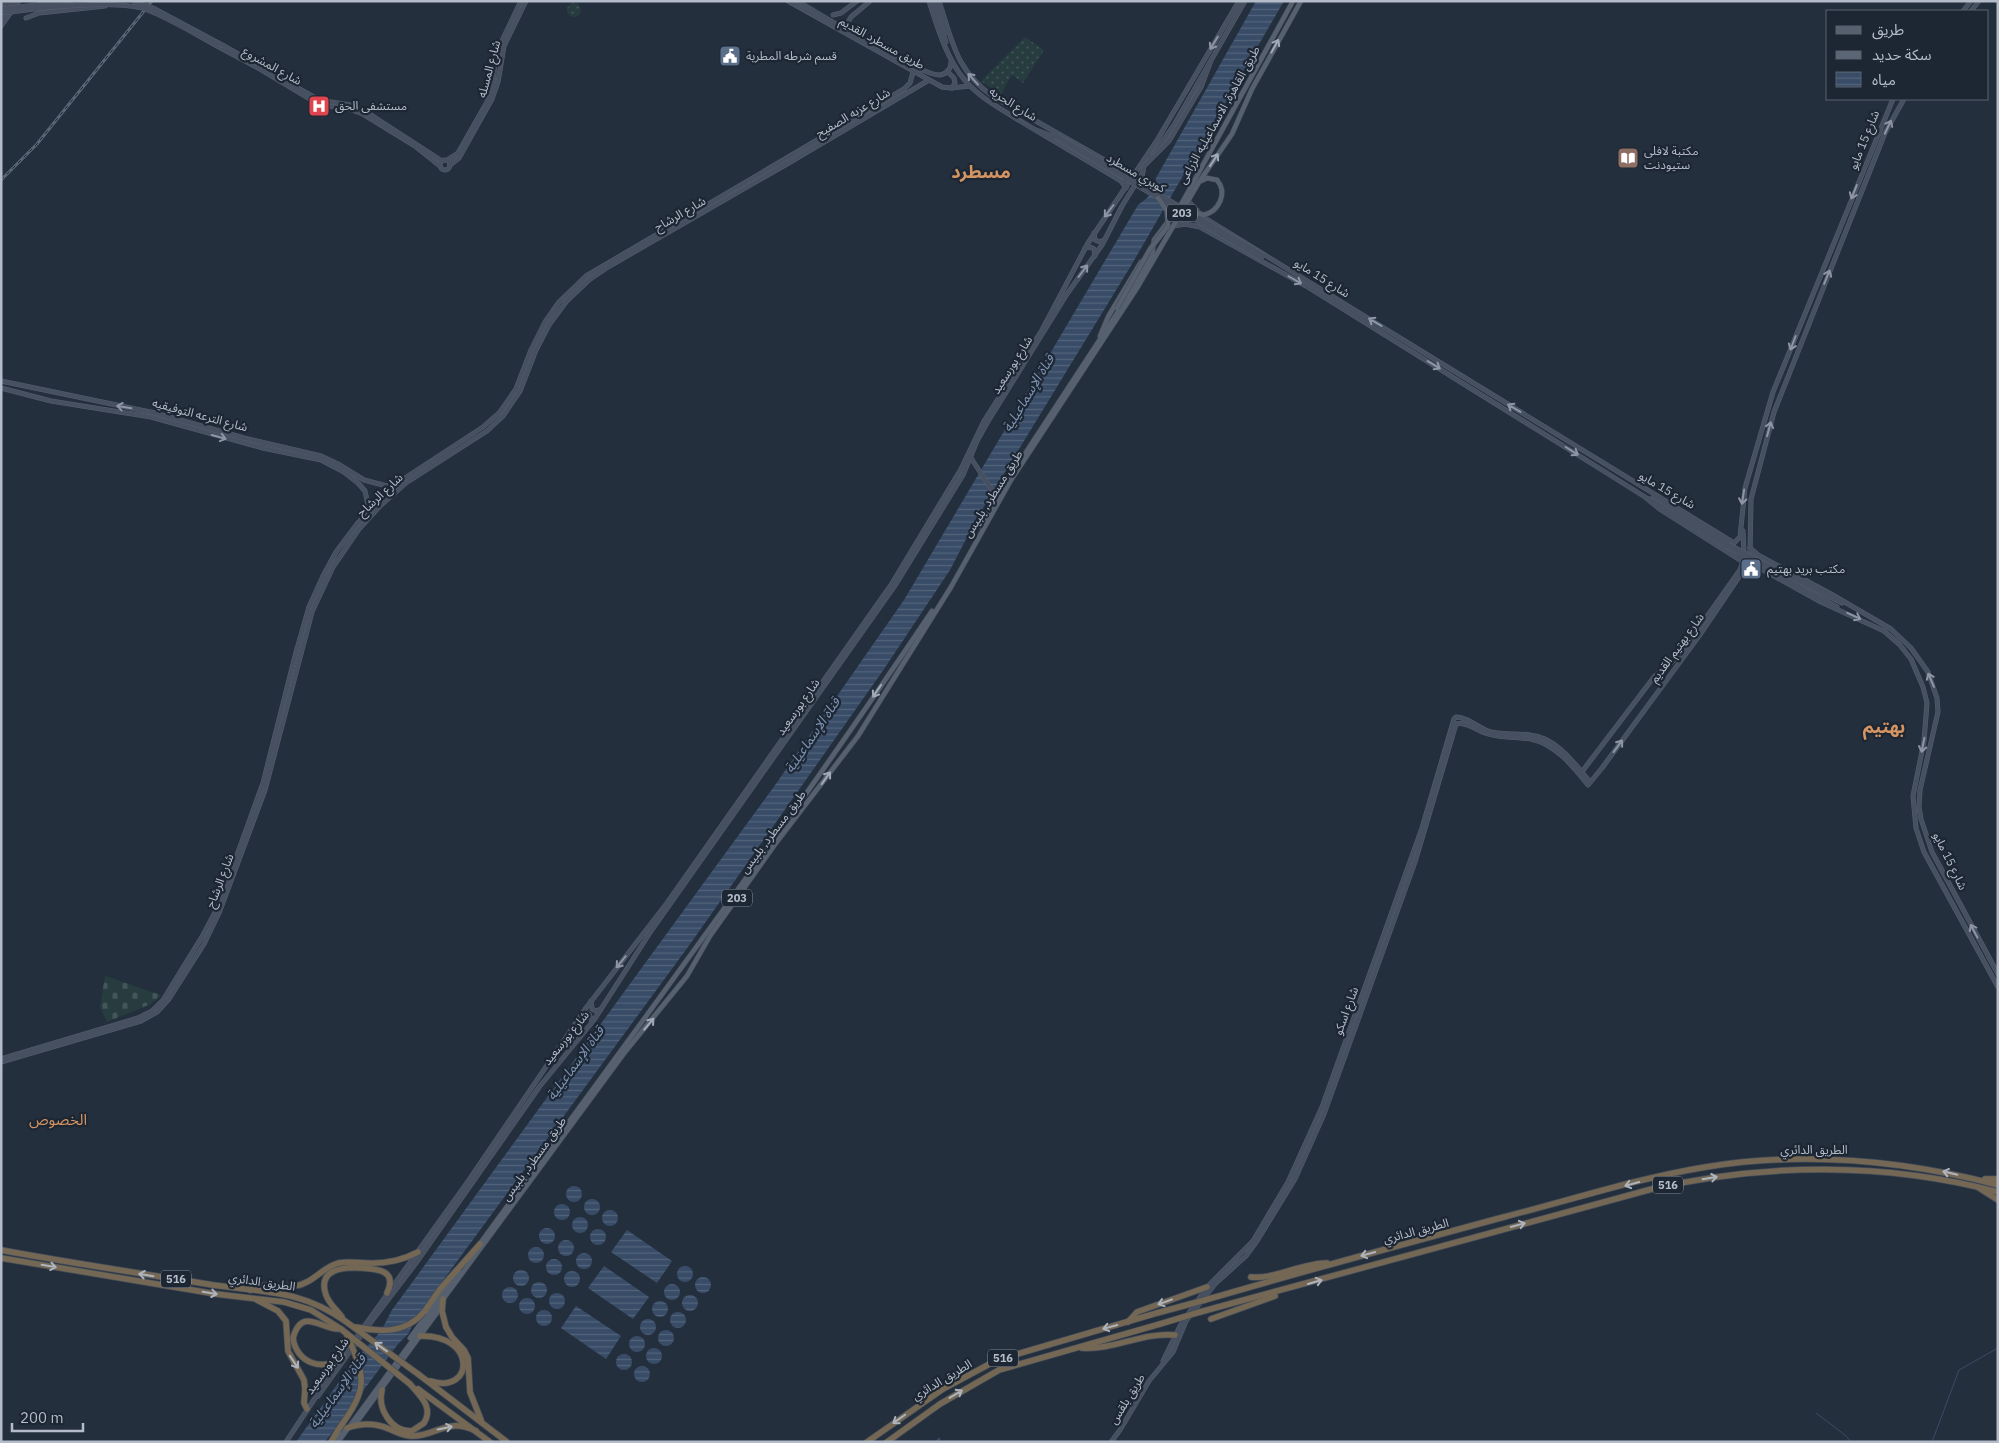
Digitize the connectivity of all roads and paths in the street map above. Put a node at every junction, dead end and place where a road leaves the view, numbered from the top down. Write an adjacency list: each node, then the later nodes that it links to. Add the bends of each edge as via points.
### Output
1 (19, 1): 27 (main road)
2 (72, 1): 19 (main road, bridge)
3 (143, 1): 18 (main road, bridge)
4 (521, 1): 31 (main road, شارع المسله, via 499,45)
5 (526, 1): 31 (main road, شارع المسله)
6 (788, 1): 33 (main road, طريق مسطرد القديم)
7 (797, 1): 34 (main road, طريق مسطرد القديم, via 904,62 936,75)
8 (857, 1): 21 (main road)
9 (870, 1): 24 (main road)
10 (934, 1): 30 (main road, شارع الحريه); 45 (main road, شارع الحريه, one-way to 10, via 980,86 964,68)
11 (1239, 1): 54 (main road, شارع بورسعيد, one-way to 54)
12 (1245, 1): 29 (main road, شارع بورسعيد)
13 (1294, 1): 42 (main road, طريق القاهرة, الاسماعيليه الزراعى / 203)
14 (1300, 1): 43 (main road, طريق القاهرة, الاسماعيليه الزراعى / 203, one-way to 14, via 1252,89)
15 (14, 2): 17 (main road); 25 (main road)
16 (131, 3): 18 (main road, bridge); 20 (main road, bridge, via 95,2); 23 (main road, bridge, via 39,13); 28 (main road, bridge)
17 (1, 4)
18 (153, 8): 28 (main road, bridge)
19 (1, 9)
20 (1, 13)
21 (842, 13): 22 (main road); 24 (main road)
22 (832, 15)
23 (26, 18)
24 (849, 18): 26 (main road)
25 (2, 20)
26 (847, 24)
27 (1, 26)
28 (224, 48): 50 (main road, شارع المشروع, via 319,100 365,111); 50 (main road, شارع المشروع, via 320,105 363,114)
29 (1211, 59): 57 (main road, bridge, via 1201,87 1169,141 1144,166 1142,175); 68 (main road, شارع بورسعيد, via 1174,126 1124,202)
30 (951, 60): 34 (main road); 38 (main road, شارع الحريه)
31 (497, 66): 32 (main road, شارع المسله)
32 (497, 72): 50 (main road, شارع المسله, via 487,102 458,153); 52 (main road, شارع المسله, via 498,82 491,102 459,158)
33 (913, 72): 35 (main road); 36 (main road, طريق مسطرد القديم)
34 (948, 72): 39 (main road, via 955,79)
35 (911, 80): 37 (main road); 49 (main road, شارع عزبه الصفيح, via 904,89)
36 (929, 80): 37 (main road, شارع عزبه الصفيح); 39 (main road, طريق مسطرد القديم)
37 (919, 85): 51 (main road, شارع عزبه الصفيح)
38 (970, 86): 39 (main road, طريق مسطرد القديم); 46 (main road, شارع الحريه)
39 (952, 88)
40 (1893, 100): 74 (main road, شارع 15 مايو, one-way to 74)
41 (1903, 100): 75 (main road, شارع 15 مايو, one-way to 41, via 1885,133)
42 (1228, 117): 43 (main road, via 1232,122); 44 (main road, طريق القاهرة, الاسماعيليه الزراعى / 203)
43 (1239, 122): 47 (main road, طريق القاهرة, الاسماعيليه الزراعى / 203)
44 (1223, 127): 47 (main road); 67 (main road, طريق القاهرة, الاسماعيليه الزراعى / 203, via 1182,203)
45 (1047, 128): 48 (main road, كوبري مسطرد); 53 (main road, شارع الحريه)
46 (1034, 130): 48 (main road, كوبري مسطرد); 55 (main road, شارع الحريه)
47 (1234, 131): 56 (main road, طريق القاهرة, الاسماعيليه الزراعى / 203, one-way to 47)
48 (1055, 136): 57 (main road, كوبري مسطرد, bridge); 59 (main road, كوبري مسطرد, bridge)
49 (783, 161): 107 (main road, شارع الرشاح, via 600,266 576,284 542,328 508,403 488,424 455,442 383,496 350,532)
50 (443, 162): 52 (main road); 52 (main road, via 442,169 446,170)
51 (788, 164): 107 (main road, شارع الرشاح, via 583,285 549,325 511,406 491,427 414,477 384,501)
52 (450, 165)
53 (1124, 171): 54 (main road, شارع الحريه); 55 (main road, via 1125,176)
54 (1134, 174): 58 (main road, شارع بورسعيد)
55 (1120, 180): 58 (main road, شارع الحريه)
56 (1200, 182): 60 (main road, طريق القاهرة, الاسماعيليه الزراعى / 203); 61 (main road, bridge, via 1207,178 1217,180 1223,195 1215,210 1204,215)
57 (1146, 186): 61 (main road, كوبري مسطرد, bridge)
58 (1126, 188): 65 (main road, شارع بورسعيد, one-way to 65)
59 (1158, 198): 71 (main road, كوبري مسطرد, bridge); 79 (main road, bridge, via 1167,211 1168,226 1150,249)
60 (1188, 202): 62 (main road, شارع 15 مايو); 64 (main road, طريق القاهرة, الاسماعيليه الزراعى / 203)
61 (1186, 210): 71 (main road, كوبري مسطرد, bridge)
62 (1195, 211): 63 (main road, via 1188,212 1186,216); 72 (main road, شارع 15 مايو)
63 (1190, 225): 64 (main road, شارع 15 مايو); 73 (main road, شارع 15 مايو, via 1205,229)
64 (1174, 226): 66 (main road, طريق القاهرة, الاسماعيليه الزراعى / 203)
65 (1094, 233): 68 (main road, via 1095,240); 69 (main road, شارع بورسعيد)
66 (1170, 233): 67 (main road, via 1159,243); 78 (main road, طريق القاهرة, الاسماعيليه الزراعى / 203)
67 (1155, 239): 78 (main road, طريق القاهرة, الاسماعيليه الزراعى / 203, via 1152,256); 81 (main road, via 1108,316)
68 (1105, 240): 70 (main road, شارع بورسعيد)
69 (1085, 248): 70 (main road, via 1094,249); 127 (main road, شارع بورسعيد, one-way to 127, via 1045,323 984,421 962,469 891,586 667,903)
70 (1095, 256): 88 (main road, شارع بورسعيد, one-way to 70, via 987,423 1067,294)
71 (1263, 258): 72 (main road, كوبري مسطرد); 73 (main road, كوبري مسطرد)
72 (1280, 262): 94 (main road, شارع 15 مايو, one-way to 72)
73 (1276, 269): 96 (main road, شارع 15 مايو, one-way to 96)
74 (1812, 293): 75 (main road); 76 (main road, شارع 15 مايو)
75 (1819, 296): 77 (main road, شارع 15 مايو)
76 (1808, 303): 77 (main road); 99 (main road, شارع 15 مايو, one-way to 99, via 1770,399)
77 (1815, 306): 98 (main road, شارع 15 مايو, one-way to 77, via 1774,412)
78 (1115, 320): 79 (main road, طريق القاهرة, الاسماعيليه الزراعى / 203); 80 (main road, طريق القاهرة, الاسماعيليه الزراعى / 203)
79 (1108, 328): 81 (main road, طريق القاهرة, الاسماعيليه الزراعى / 203)
80 (1107, 336): 114 (main road, طريق مسطرد, بلبيس / 203, via 1012,480 951,587)
81 (1099, 340): 95 (main road, طريق مسطرد, بلبيس / 203)
82 (1, 381): 83 (main road, شارع الترعه التوفيقيه)
83 (10, 384): 85 (main road); 86 (main road, شارع الترعه التوفيقيه)
84 (1, 388): 85 (main road, شارع الترعه التوفيقيه)
85 (8, 391): 87 (main road, شارع الترعه التوفيقيه)
86 (54, 393): 87 (main road); 91 (main road, شارع الترعه التوفيقيه, one-way to 86, via 321,456 149,412)
87 (52, 402): 93 (main road, شارع الترعه التوفيقيه, one-way to 93, via 151,417 263,448 317,459 348,474)
88 (970, 458): 89 (main road, شارع بورسعيد); 90 (main road)
89 (968, 464): 90 (main road); 120 (main road, شارع بورسعيد, via 872,622)
90 (975, 466): 95 (main road)
91 (370, 483): 92 (main road, شارع الترعه التوفيقيه); 93 (main road)
92 (387, 486)
93 (364, 489): 97 (main road)
94 (1649, 492): 100 (main road, شارع 15 مايو); 108 (main road, bridge, via 1728,544)
95 (996, 497): 115 (main road, طريق مسطرد, بلبيس / 203, one-way to 115, via 948,585)
96 (1645, 497): 102 (main road, شارع 15 مايو); 109 (main road, bridge)
97 (368, 504)
98 (1749, 510): 101 (main road, شارع بهتيم القديم)
99 (1741, 512): 100 (main road, شارع 15 مايو, via 1740,537); 104 (main road)
100 (1734, 543): 102 (main road, via 1735,549)
101 (1750, 547): 103 (main road, شارع 15 مايو); 105 (main road, شارع بهتيم القديم)
102 (1729, 551): 104 (main road, شارع 15 مايو)
103 (1758, 555): 106 (main road, via 1753,559); 108 (main road, شارع 15 مايو)
104 (1743, 562): 119 (main road, شارع بهتيم القديم, via 1680,656 1654,676)
105 (1747, 565): 106 (main road, شارع 15 مايو); 119 (main road, شارع بهتيم القديم, one-way to 105, via 1589,783 1699,636)
106 (1754, 565): 109 (main road, شارع 15 مايو)
107 (331, 566): 131 (main road, شارع الرشاح, via 309,621 271,772 219,912 160,1009 141,1021)
108 (1849, 605): 111 (main road, شارع 15 مايو, one-way to 108, via 1932,680 1911,648 1891,629)
109 (1840, 609): 110 (main road, شارع 15 مايو, one-way to 110, via 1884,631 1899,644 1916,667)
110 (1927, 703): 111 (main road, via 1932,706); 113 (main road, شارع 15 مايو)
111 (1938, 703): 112 (main road, شارع 15 مايو)
112 (1938, 712): 113 (main road); 124 (main road, شارع 15 مايو, one-way to 112, via 1932,852 1920,813 1920,790)
113 (1927, 714): 126 (main road, شارع 15 مايو, one-way to 126, via 1914,788 1916,828 1924,852)
114 (862, 728): 115 (main road, via 852,735); 117 (main road, طريق مسطرد, بلبيس / 203)
115 (850, 730): 118 (main road, طريق مسطرد, بلبيس / 203)
116 (1536, 738): 119 (main road, via 1552,742); 122 (main road, شارع اسكو, via 1492,735 1456,724 1436,796); 122 (main road, شارع اسكو, via 1493,732 1456,717)
117 (850, 745): 118 (main road, via 850,740 846,739); 125 (main road, طريق مسطرد, بلبيس / 203, one-way to 117, via 710,936)
118 (838, 748): 123 (main road, طريق مسطرد, بلبيس / 203)
119 (1581, 774)
120 (754, 785): 121 (main road); 128 (main road, شارع بورسعيد, via 651,931)
121 (759, 788)
122 (1397, 905): 143 (main road, شارع اسكو, via 1322,1107 1295,1168 1253,1241)
123 (680, 971): 125 (main road, via 686,971); 137 (main road, طريق مسطرد, بلبيس / 203)
124 (1998, 974)
125 (687, 976): 148 (main road, طريق مسطرد, بلبيس / 203, one-way to 125, via 625,1052)
126 (1998, 987)
127 (591, 1001): 128 (main road, via 592,1009); 129 (main road, شارع بورسعيد)
128 (601, 1009): 130 (main road, شارع بورسعيد)
129 (581, 1015): 130 (main road, via 590,1015); 139 (main road, شارع بورسعيد)
130 (591, 1023): 149 (main road, شارع بورسعيد, via 540,1086 416,1263)
131 (1, 1061)
132 (1998, 1179): 133 (highway)
133 (1978, 1183): 134 (highway, الطريق الدائري / 516); 135 (highway, الطريق الدائري / 516); 136 (highway); 141 (highway, الطريق الدائري / 516, one-way to 141, via 1942,1171 1871,1160 1782,1160 1707,1167 1662,1176); 144 (highway, الطريق الدائري / 516, one-way to 133, via 1694,1180 1779,1171 1871,1171)
134 (1998, 1185)
135 (1998, 1192)
136 (1998, 1200)
137 (480, 1244): 153 (highway, bridge, via 413,1322 395,1330 380,1331); 169 (main road, طريق مسطرد, بلبيس / 203)
138 (1, 1250): 145 (highway, الطريق الدائري / 516, one-way to 138)
139 (418, 1252): 145 (highway, via 385,1263 340,1263 301,1285 263,1286); 146 (main road, شارع بورسعيد)
140 (1, 1258): 147 (highway, الطريق الدائري / 516, one-way to 147)
141 (1334, 1264): 142 (highway, via 1307,1265 1264,1277); 152 (highway, الطريق الدائري / 516, bridge)
142 (1251, 1277)
143 (1208, 1288): 152 (highway, one-way to 152, via 1137,1312); 156 (main road); 160 (main road, via 1186,1321 1176,1347)
144 (1293, 1288): 150 (highway); 158 (highway, الطريق الدائري / 516, bridge)
145 (250, 1290): 151 (highway, الطريق الدائري / 516, via 305,1299)
146 (387, 1293): 149 (main road, شارع بورسعيد); 151 (highway, via 389,1280 380,1270 343,1267 333,1271 326,1278 325,1294)
147 (253, 1298): 154 (highway, الطريق الدائري / 516, via 302,1306); 164 (highway, one-way to 164, via 276,1309 284,1318 288,1352 304,1380)
148 (442, 1300): 157 (main road, via 439,1310); 165 (highway, via 446,1327 468,1358 470,1392); 166 (main road, طريق مسطرد, بلبيس / 203)
149 (377, 1310): 159 (main road, شارع بورسعيد); 164 (main road, شارع بورسعيد)
150 (1211, 1319)
151 (345, 1321): 153 (highway, الطريق الدائري / 516, bridge)
152 (1128, 1322): 173 (highway, الطريق الدائري / 516, one-way to 173, via 1015,1353 988,1364 942,1389)
153 (352, 1326): 161 (highway, الطريق الدائري / 516, one-way to 153, bridge)
154 (341, 1329): 155 (highway, الطريق الدائري / 516, bridge); 159 (highway, via 310,1321 299,1326 293,1338 298,1352 309,1363 327,1364)
155 (346, 1333): 162 (highway, الطريق الدائري / 516, bridge); 169 (highway, bridge, via 360,1365 362,1385 356,1404)
156 (1175, 1335): 158 (highway, via 1157,1334 1103,1347); 160 (main road)
157 (420, 1336): 161 (highway, via 444,1339 460,1351 464,1360 462,1373 454,1380 438,1383); 163 (main road)
158 (1077, 1347): 174 (highway, الطريق الدائري / 516, one-way to 158, via 940,1404 991,1374)
159 (342, 1356): 164 (main road, شارع بورسعيد)
160 (1160, 1367): 175 (main road, طريق بلقس)
161 (425, 1379): 165 (highway, الطريق الدائري / 516)
162 (410, 1384): 163 (highway, via 428,1410 424,1424 412,1431 398,1428 388,1419 381,1404); 167 (highway, الطريق الدائري / 516)
163 (382, 1390): 166 (main road, via 356,1423)
164 (307, 1409): 168 (main road)
165 (481, 1420): 172 (highway, الطريق الدائري / 516)
166 (348, 1427): 167 (highway, one-way to 167, via 371,1424 412,1436 446,1426); 170 (main road, طريق مسطرد, بلبيس / 203)
167 (476, 1431): 171 (highway, الطريق الدائري / 516)
168 (286, 1442)
169 (333, 1442)
170 (338, 1442)
171 (490, 1442)
172 (507, 1442)
173 (867, 1442)
174 (888, 1442)
175 (1111, 1442)

